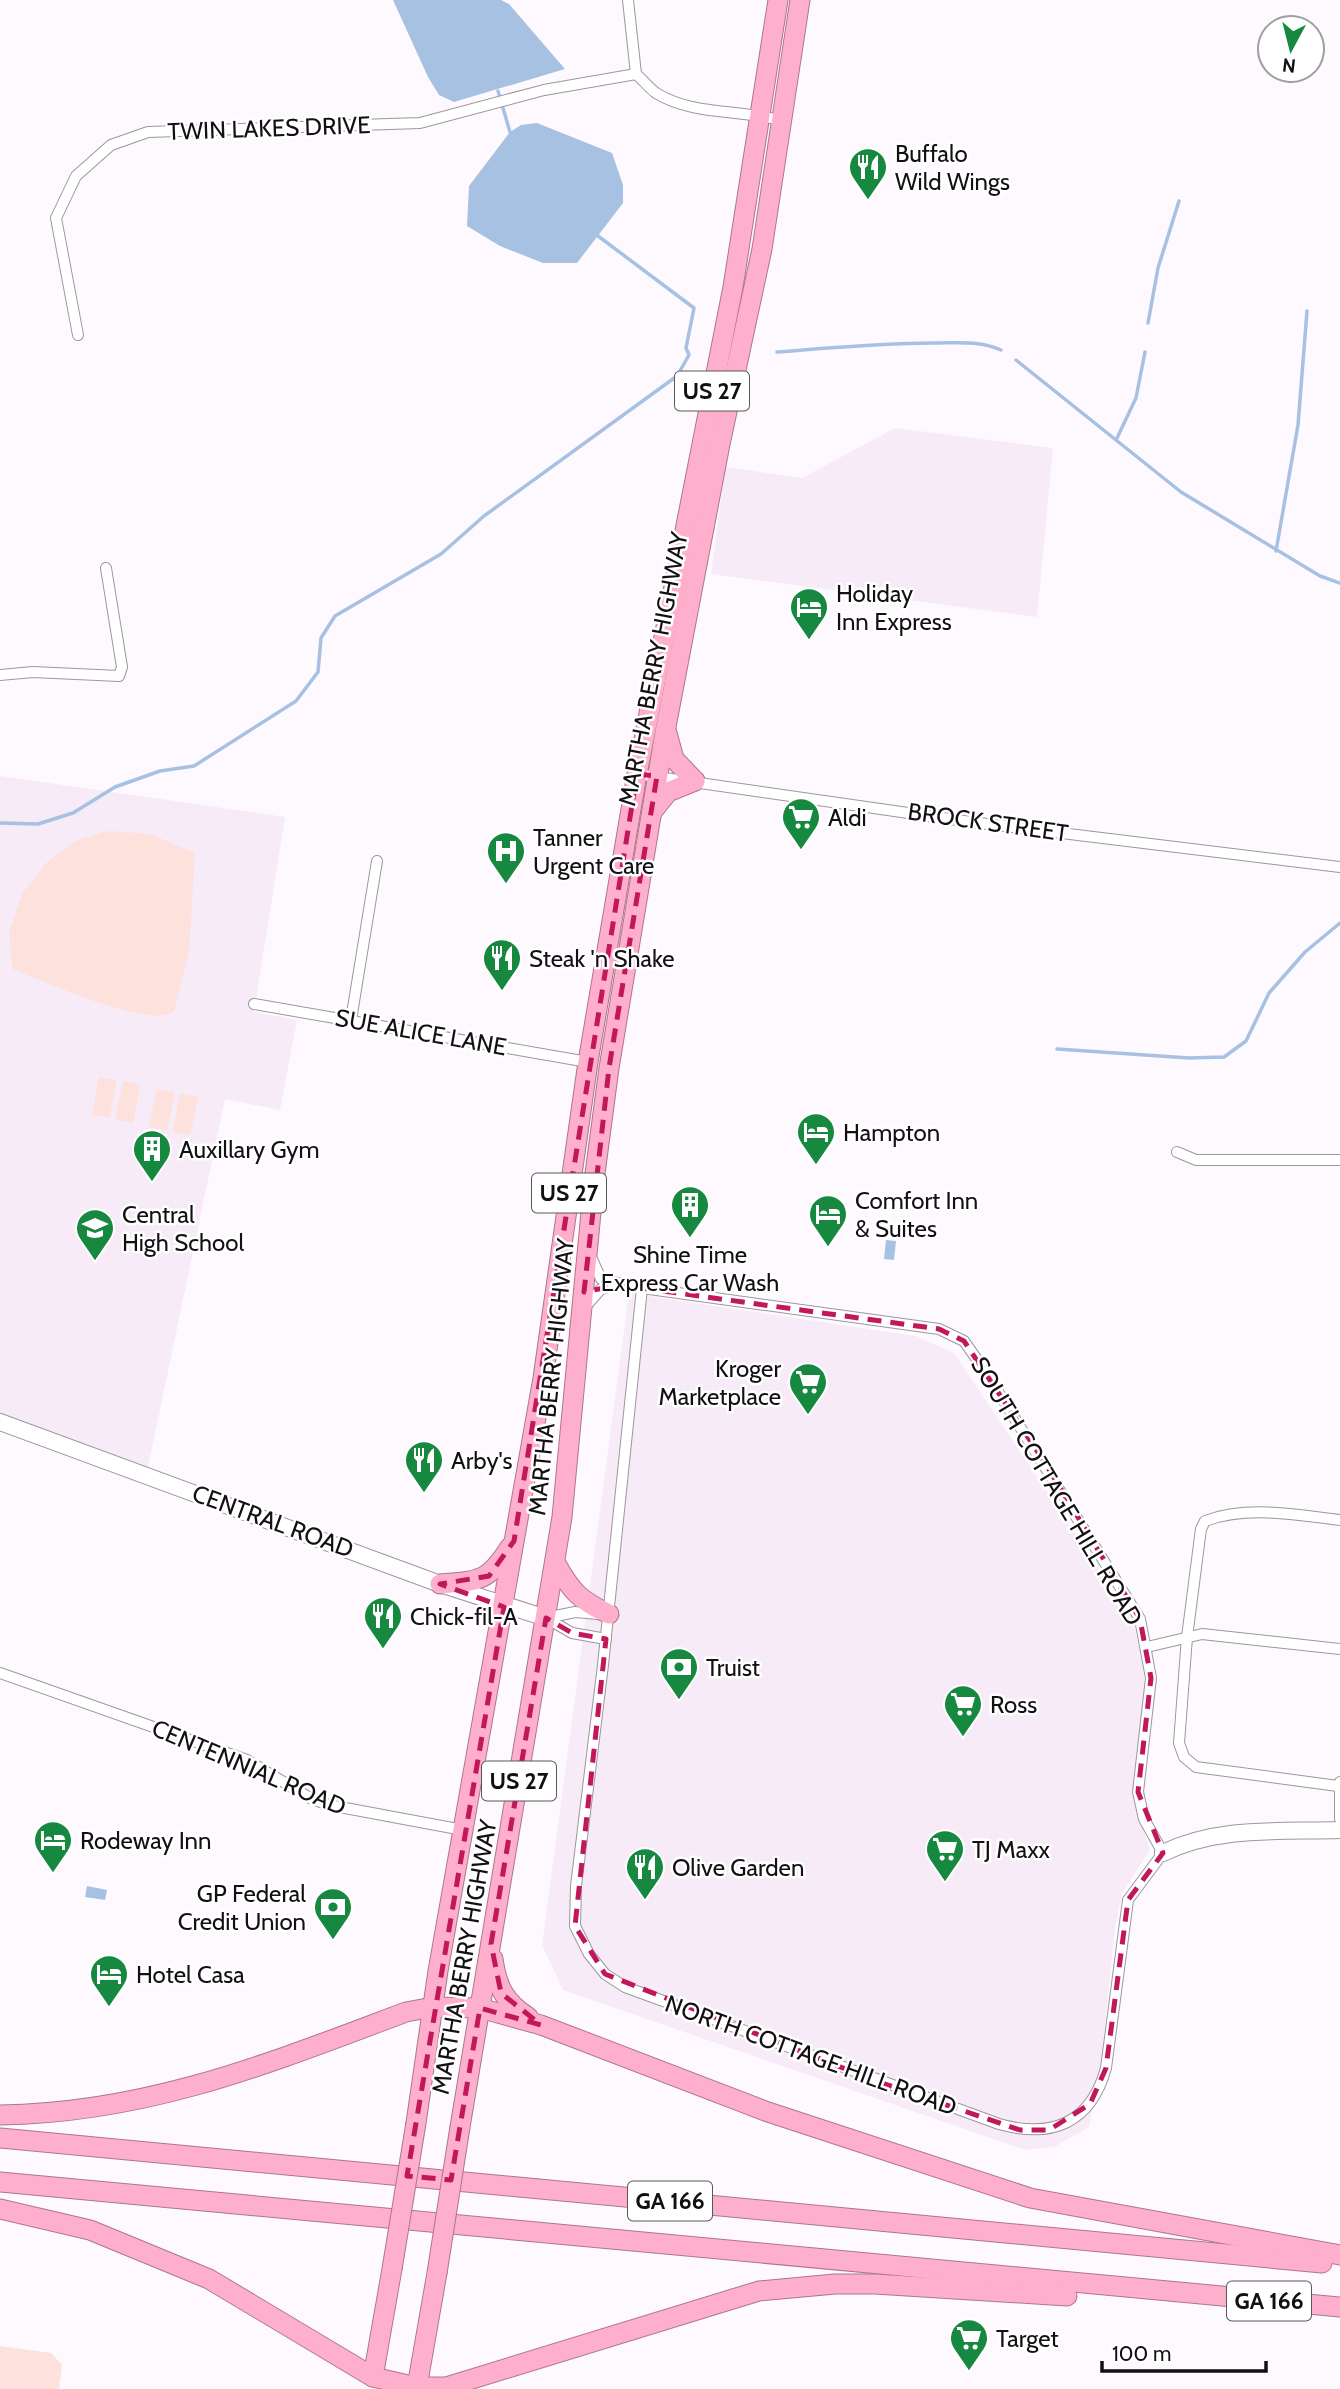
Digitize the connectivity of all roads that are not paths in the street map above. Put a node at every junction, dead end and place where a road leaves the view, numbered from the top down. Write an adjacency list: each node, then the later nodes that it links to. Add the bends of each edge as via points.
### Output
1 (628, 0): 4 (street)
2 (778, 0): 5 (highway, MARTHA BERRY HIGHWAY / US 27)
3 (800, 0): 6 (highway, MARTHA BERRY HIGHWAY / US 27)
4 (636, 74): 5 (street, via 656,93 681,103); 7 (street, TWIN LAKES DRIVE, via 544,90 420,123 148,132 111,145 76,176 56,218)
5 (761, 114): 6 (street); 11 (highway, MARTHA BERRY HIGHWAY / US 27, via 733,287)
6 (783, 121): 10 (highway, MARTHA BERRY HIGHWAY / US 27, via 762,249)
7 (78, 335)
8 (106, 568): 9 (street, via 122,667 119,676)
9 (0, 675)
10 (666, 726): 12 (highway, MARTHA BERRY HIGHWAY / US 27); 13 (highway, via 674,759)
11 (637, 774): 12 (street, BROCK STREET); 19 (highway, MARTHA BERRY HIGHWAY / US 27)
12 (657, 776): 13 (street, BROCK STREET); 14 (highway, MARTHA BERRY HIGHWAY / US 27)
13 (695, 782): 14 (highway, via 668,792); 16 (street, BROCK STREET, via 971,822)
14 (650, 814): 20 (highway, MARTHA BERRY HIGHWAY / US 27)
15 (377, 861): 18 (street)
16 (1340, 867)
17 (254, 1004): 18 (street, SUE ALICE LANE)
18 (351, 1020): 19 (street, SUE ALICE LANE)
19 (588, 1062): 20 (highway); 29 (highway, MARTHA BERRY HIGHWAY / US 27, via 543,1378)
20 (609, 1068): 23 (highway, MARTHA BERRY HIGHWAY / US 27)
21 (1177, 1153): 22 (street, via 1196,1160)
22 (1340, 1160)
23 (588, 1249): 24 (street, via 601,1279); 26 (highway, MARTHA BERRY HIGHWAY / US 27)
24 (619, 1285): 25 (street, SOUTH COTTAGE HILL ROAD); 26 (street, via 601,1289)
25 (642, 1288): 33 (street); 37 (street, SOUTH COTTAGE HILL ROAD, via 939,1329 964,1341 1124,1591 1140,1619)
26 (582, 1311): 30 (highway, MARTHA BERRY HIGHWAY / US 27)
27 (0, 1422): 31 (street, CENTRAL ROAD)
28 (1340, 1520): 35 (street, via 1271,1513 1205,1521)
29 (514, 1541): 31 (highway, via 489,1576); 32 (highway, MARTHA BERRY HIGHWAY / US 27)
30 (555, 1562): 33 (highway, via 584,1603); 34 (highway, MARTHA BERRY HIGHWAY / US 27)
31 (440, 1584): 32 (street, CENTRAL ROAD)
32 (503, 1607): 34 (street, CENTRAL ROAD); 42 (highway, MARTHA BERRY HIGHWAY / US 27)
33 (609, 1614): 34 (street, CENTRAL ROAD, via 575,1612); 36 (street)
34 (546, 1618): 36 (street, CENTRAL ROAD, via 572,1633); 45 (highway, MARTHA BERRY HIGHWAY / US 27)
35 (1187, 1637): 37 (street); 38 (street, via 1202,1634); 40 (street, via 1179,1743 1184,1757 1196,1767)
36 (606, 1639): 44 (street, NORTH COTTAGE HILL ROAD, via 575,1926 604,1974 625,1987 999,2124 1049,2130 1076,2117 1100,2090 1128,1900)
37 (1147, 1647): 44 (street, SOUTH COTTAGE HILL ROAD, via 1151,1678 1138,1792 1144,1819)
38 (1340, 1649)
39 (0, 1673): 42 (street, CENTENNIAL ROAD, via 247,1760 329,1805)
40 (1339, 1784): 41 (street)
41 (1340, 1819)
42 (463, 1830): 46 (highway, MARTHA BERRY HIGHWAY / US 27)
43 (1340, 1830): 44 (street, via 1220,1833)
44 (1163, 1853)
45 (491, 1944): 47 (highway, MARTHA BERRY HIGHWAY / US 27); 48 (highway, via 501,1993)
46 (433, 2007): 47 (highway); 49 (highway, via 407,2012 224,2080 104,2107); 57 (highway, MARTHA BERRY HIGHWAY / US 27, bridge)
47 (480, 2008): 48 (highway); 58 (highway, MARTHA BERRY HIGHWAY / US 27, bridge)
48 (541, 2025): 53 (highway, via 768,2112 1030,2198)
49 (0, 2115)
50 (0, 2138): 54 (highway, GA 166)
51 (0, 2182): 55 (highway, GA 166)
52 (0, 2209): 57 (highway, via 90,2230 209,2279)
53 (1340, 2255)
54 (1340, 2264)
55 (1199, 2295): 56 (highway, GA 166); 58 (highway, via 1133,2301 925,2286 792,2287 759,2291 446,2387)
56 (1340, 2307)
57 (373, 2377): 58 (highway)
58 (417, 2388)

